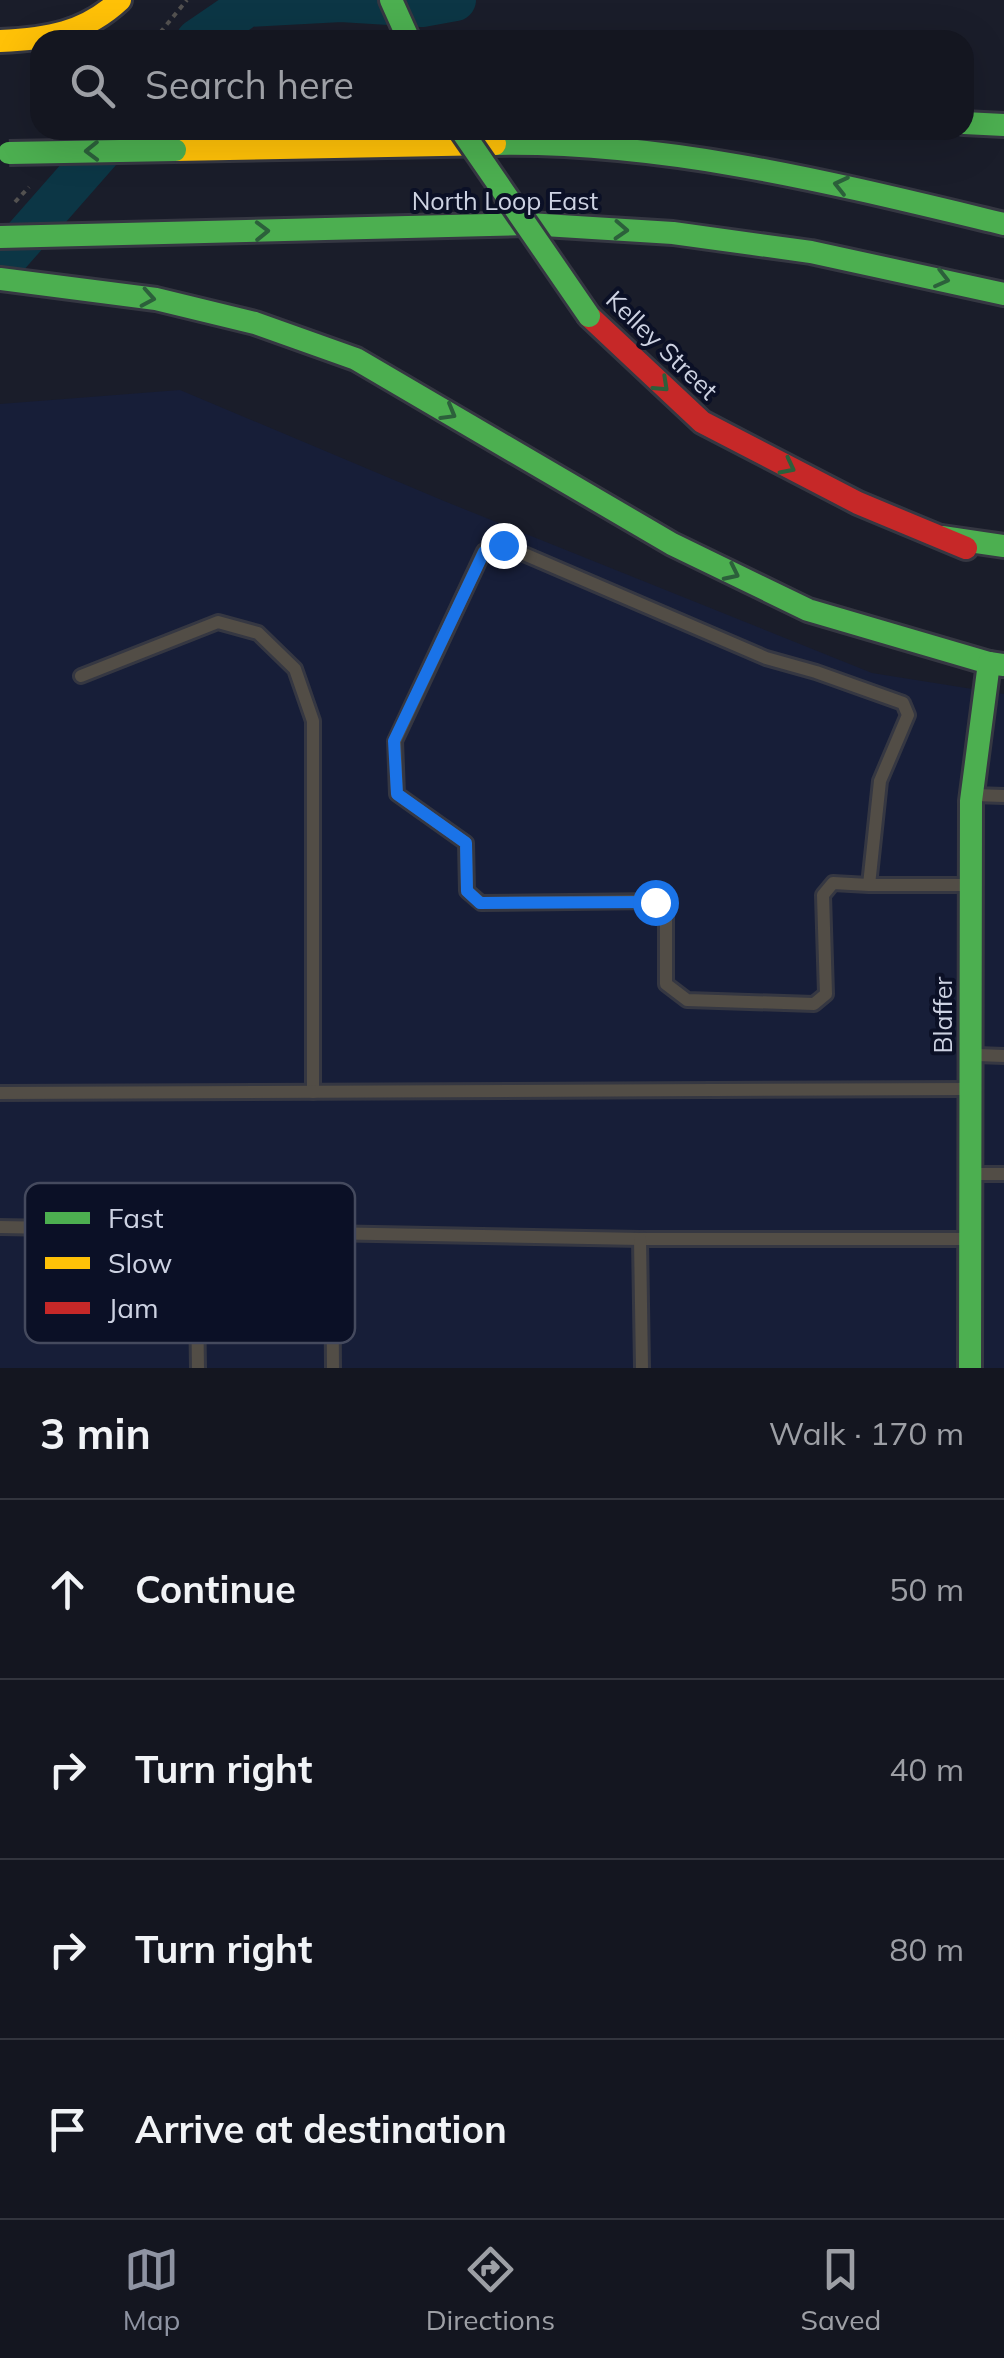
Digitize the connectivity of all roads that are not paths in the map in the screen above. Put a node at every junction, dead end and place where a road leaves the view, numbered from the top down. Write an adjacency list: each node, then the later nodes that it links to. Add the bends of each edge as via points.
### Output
1 (120, 0): 3 (main road)
2 (391, 0): 4 (main road)
3 (82, 30)
4 (404, 30)
5 (30, 40): 6 (main road)
6 (0, 41)
7 (974, 124): 8 (main road)
8 (1004, 125)
9 (467, 140): 17 (main road, Kelley Street, one-way to 17, bridge, via 589,316 702,422 858,503)
10 (578, 140): 11 (main road)
11 (552, 142): 12 (main road, one-way to 12, bridge); 13 (main road, one-way to 11, via 816,179)
12 (4, 153)
13 (1004, 224)
14 (0, 238): 16 (main road, North Loop East, one-way to 16, via 528,224 674,233 811,252)
15 (0, 279): 20 (main road, one-way to 20, via 156,299 254,323 356,360 672,544 808,610)
16 (1004, 294)
17 (942, 537): 18 (main road); 19 (main road, Kelley Street)
18 (1004, 546)
19 (1004, 566)
20 (996, 664): 22 (main road, Blaffer)
21 (81, 676): 29 (lane, via 218,622 258,633 295,669 312,721)
22 (972, 794): 23 (lane); 25 (main road, Blaffer)
23 (1004, 796)
24 (869, 885): 24 (lane, via 880,781 908,715 903,703 766,658 503,545 484,552 394,741 397,794 466,843 467,891 480,903 655,902 666,915 666,984 688,1000 814,1004 826,994 823,894 834,883); 25 (lane)
25 (971, 885): 26 (main road, Blaffer)
26 (970, 1056): 27 (lane); 28 (main road, Blaffer)
27 (1004, 1056)
28 (970, 1089): 29 (lane); 31 (main road, Blaffer)
29 (312, 1092): 30 (lane)
30 (0, 1093)
31 (970, 1174): 32 (lane); 37 (main road, Blaffer)
32 (1004, 1174)
33 (0, 1227): 34 (lane)
34 (25, 1227)
35 (355, 1233): 36 (lane)
36 (640, 1238): 37 (lane); 42 (lane)
37 (970, 1238): 43 (main road, Blaffer)
38 (198, 1343): 40 (lane)
39 (333, 1343): 41 (lane)
40 (198, 1368)
41 (333, 1368)
42 (642, 1368)
43 (970, 1368)

